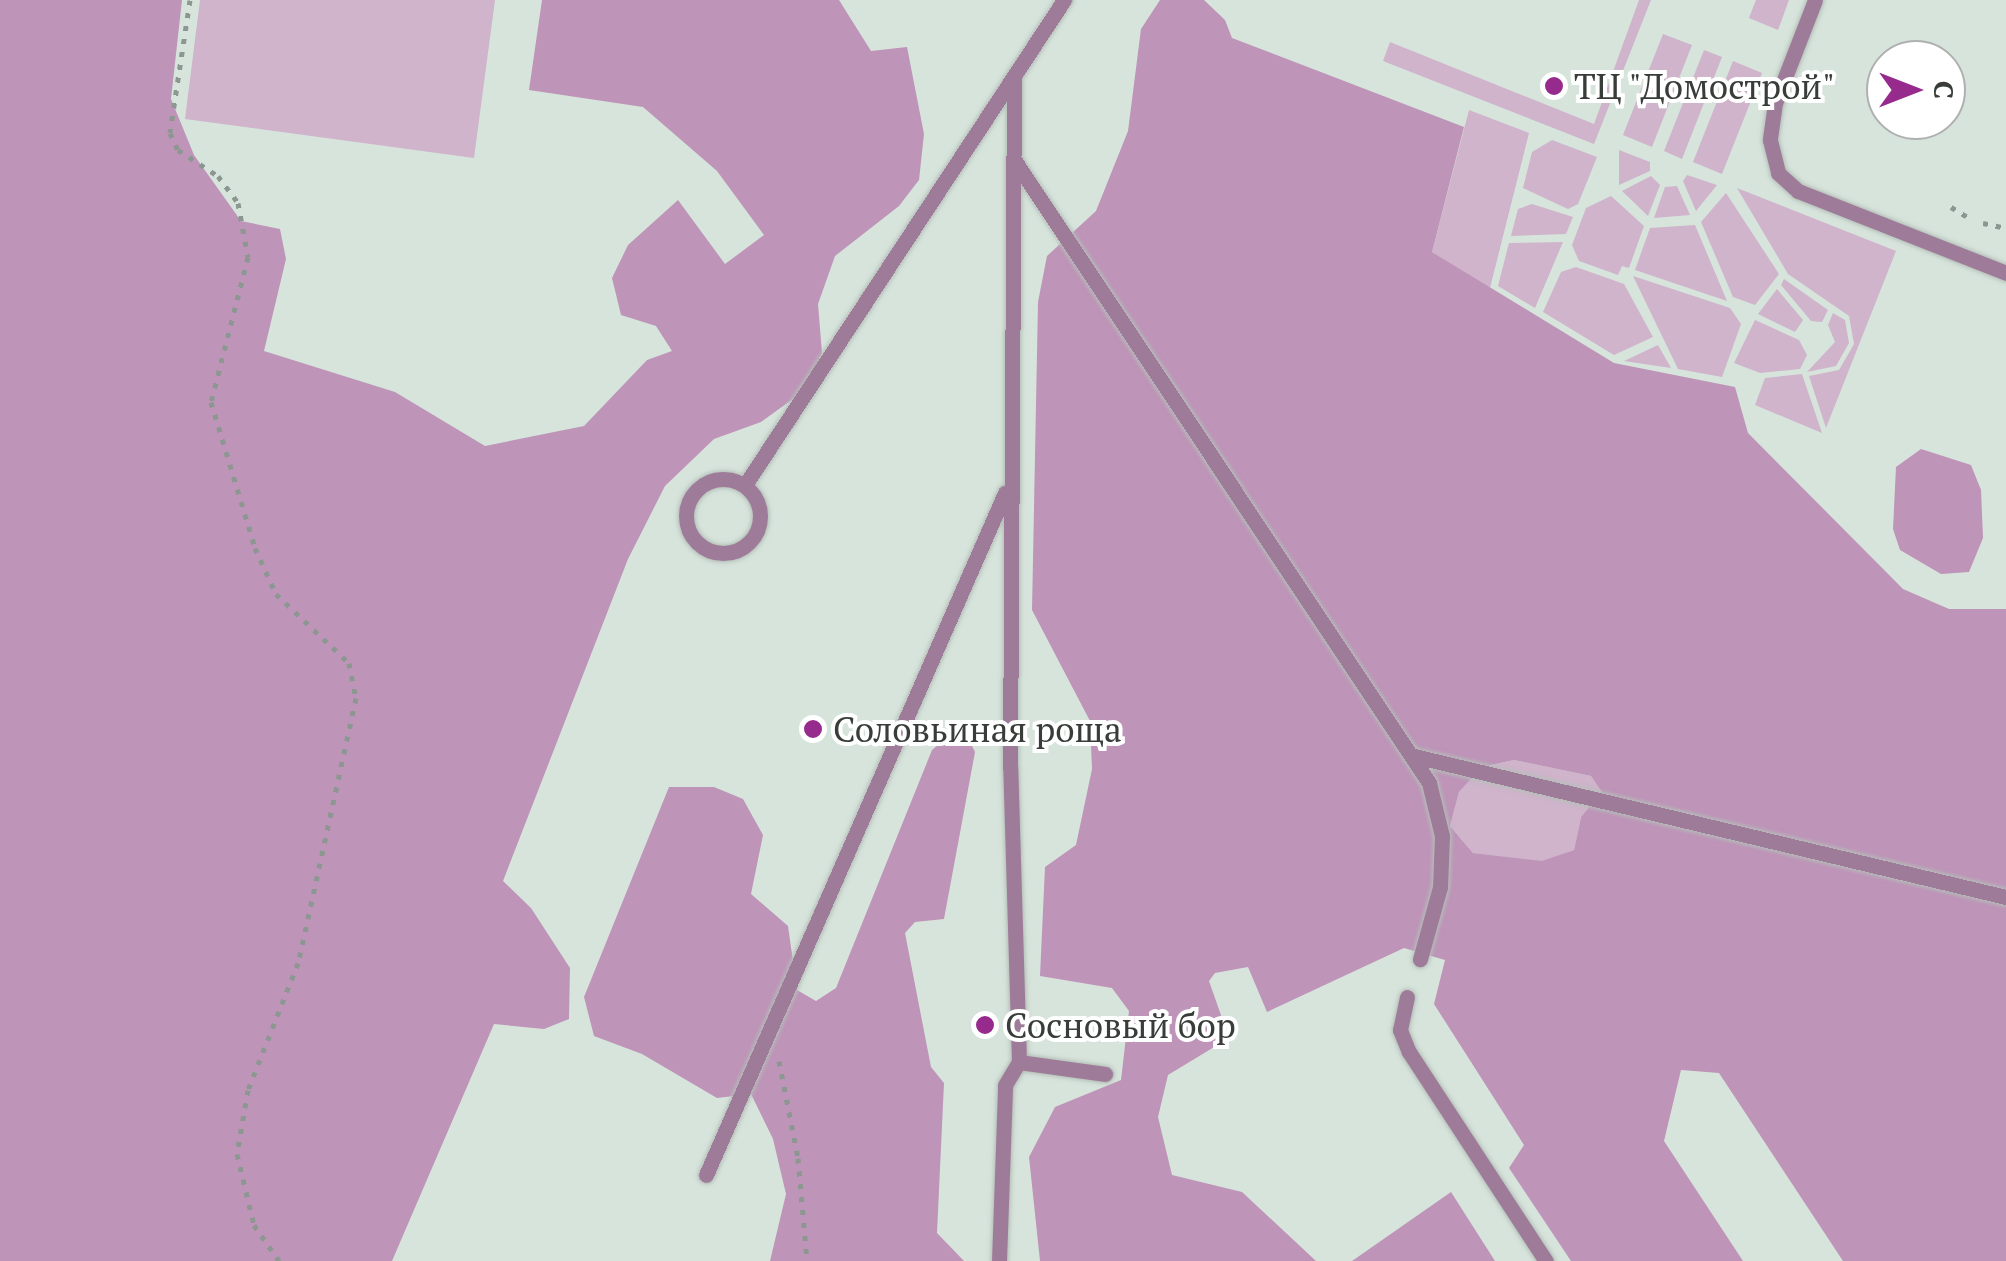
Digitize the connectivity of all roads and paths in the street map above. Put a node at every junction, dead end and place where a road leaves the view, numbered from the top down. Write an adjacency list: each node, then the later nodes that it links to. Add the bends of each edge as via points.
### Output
1 (190, 0): 21 (path, via 170,134 178,150 218,176 238,203 248,257 212,402 255,548 276,594 349,663 356,698 298,963 248,1090 236,1154 254,1226)
2 (1064, 0): 4 (lane)
3 (1814, 0): 10 (lane, via 1775,102 1770,140 1778,173 1798,191)
4 (1014, 78): 5 (lane); 11 (lane)
5 (1015, 161): 12 (lane); 13 (lane)
6 (1951, 207): 7 (path)
7 (1971, 218)
8 (1984, 223): 9 (path)
9 (2002, 227)
10 (2006, 273)
11 (745, 485): 11 (lane, via 726,478 694,492 686,520 694,540 708,551 741,550 756,536 761,516)
12 (1009, 485): 17 (lane); 18 (lane)
13 (1414, 756): 14 (lane); 15 (lane, via 1429,783 1442,836 1440,888)
14 (2006, 896)
15 (1420, 959)
16 (1406, 997): 24 (lane, via 1400,1030 1410,1052)
17 (772, 1026): 20 (lane); 22 (path, via 798,1158)
18 (1018, 1062): 19 (lane); 23 (lane, via 1006,1086)
19 (1105, 1074)
20 (706, 1175)
21 (279, 1261)
22 (807, 1261)
23 (999, 1261)
24 (1546, 1261)

